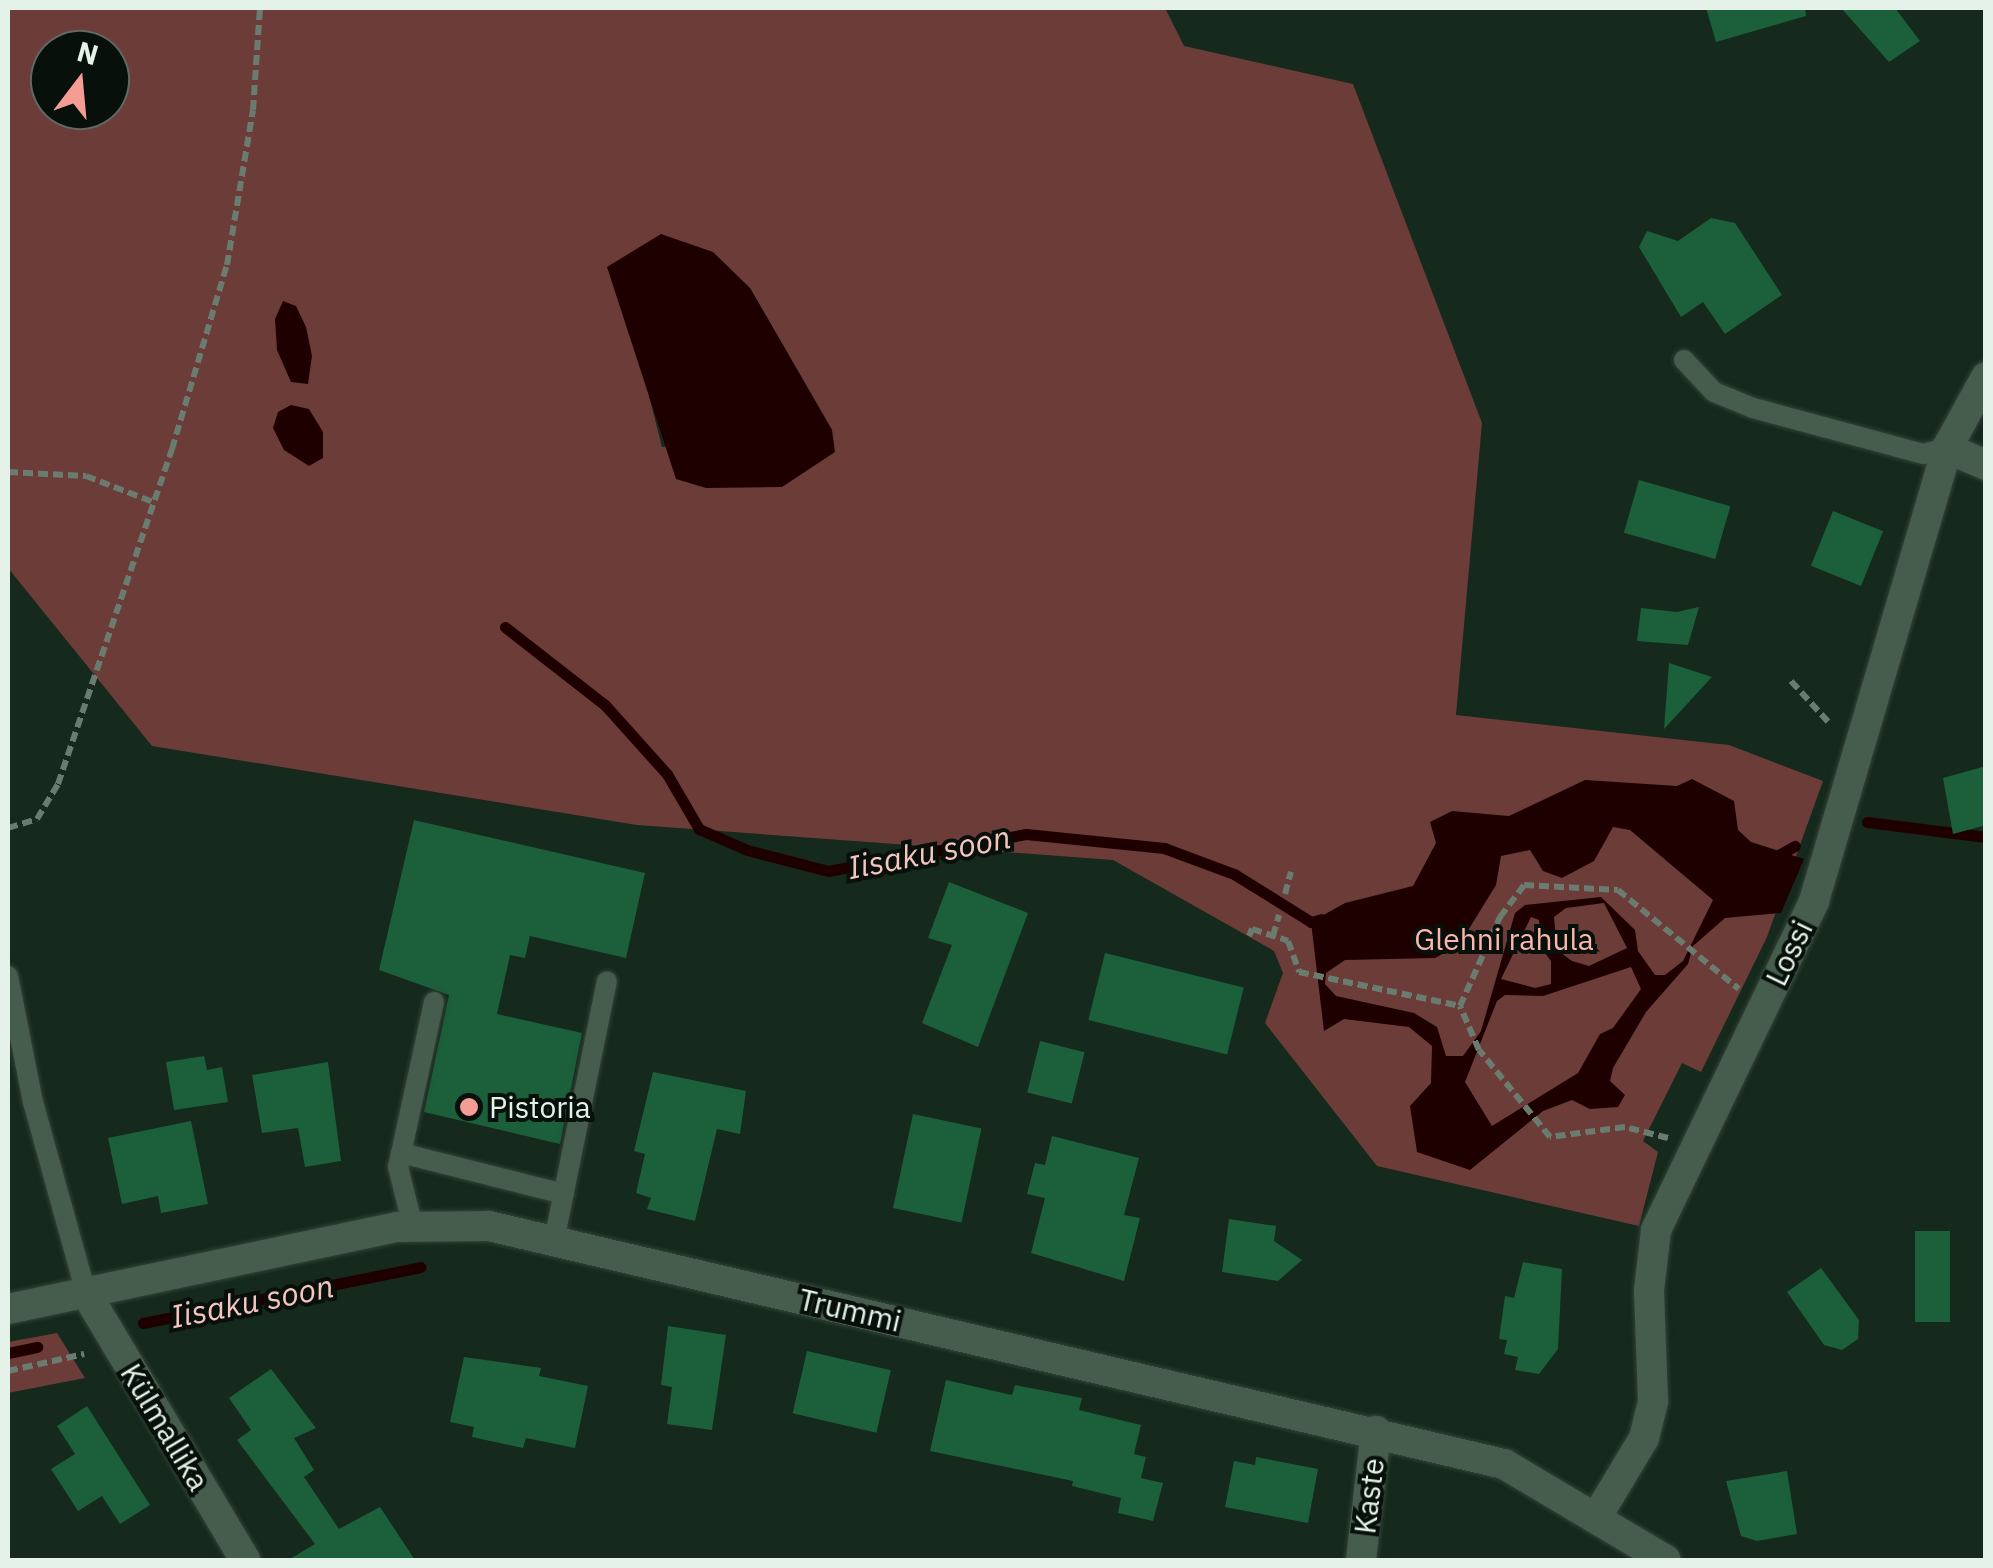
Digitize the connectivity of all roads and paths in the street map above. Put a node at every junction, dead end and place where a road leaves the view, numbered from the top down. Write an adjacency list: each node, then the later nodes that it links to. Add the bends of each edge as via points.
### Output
1 (260, 8): 7 (path, via 253,110 227,265)
2 (1684, 360): 4 (lane, via 1714,392 1753,408 1923,454)
3 (1986, 377): 4 (street, Lossi)
4 (1947, 448): 5 (street); 9 (street, Lossi)
5 (1986, 465)
6 (8, 472): 7 (path, via 86,476)
7 (153, 502): 10 (path, via 58,784 38,818)
8 (1791, 681): 9 (path)
9 (1859, 756): 19 (street, Lossi, via 1814,902)
10 (8, 828)
11 (1291, 872): 12 (path)
12 (1285, 894)
13 (1279, 916): 15 (path)
14 (1249, 936): 15 (path, via 1252,928)
15 (1273, 936): 20 (path, via 1288,941 1299,972)
16 (8, 976): 26 (lane, via 33,1102)
17 (608, 981): 23 (lane)
18 (434, 1002): 22 (lane)
19 (1764, 1004): 20 (path, via 1618,890 1524,885 1500,917); 21 (street, Lossi)
20 (1460, 1006): 21 (path, via 1479,1050 1550,1137 1625,1126 1649,1129)
21 (1691, 1150): 31 (street, Lossi, via 1656,1230 1649,1290 1653,1400 1644,1438)
22 (401, 1153): 23 (lane); 24 (lane, via 398,1167)
23 (564, 1194): 25 (lane)
24 (413, 1227): 25 (street, Trummi, via 489,1226); 26 (street, Trummi)
25 (554, 1241): 30 (street, Trummi)
26 (86, 1294): 27 (street, Trummi); 28 (street, Külmallika)
27 (8, 1310)
28 (118, 1346): 29 (path); 32 (street, Külmallika)
29 (8, 1371)
30 (1376, 1431): 31 (street, Trummi, via 1504,1464); 33 (street, Kaste)
31 (1596, 1518): 34 (street, Trummi)
32 (244, 1560)
33 (1361, 1560)
34 (1666, 1560)

